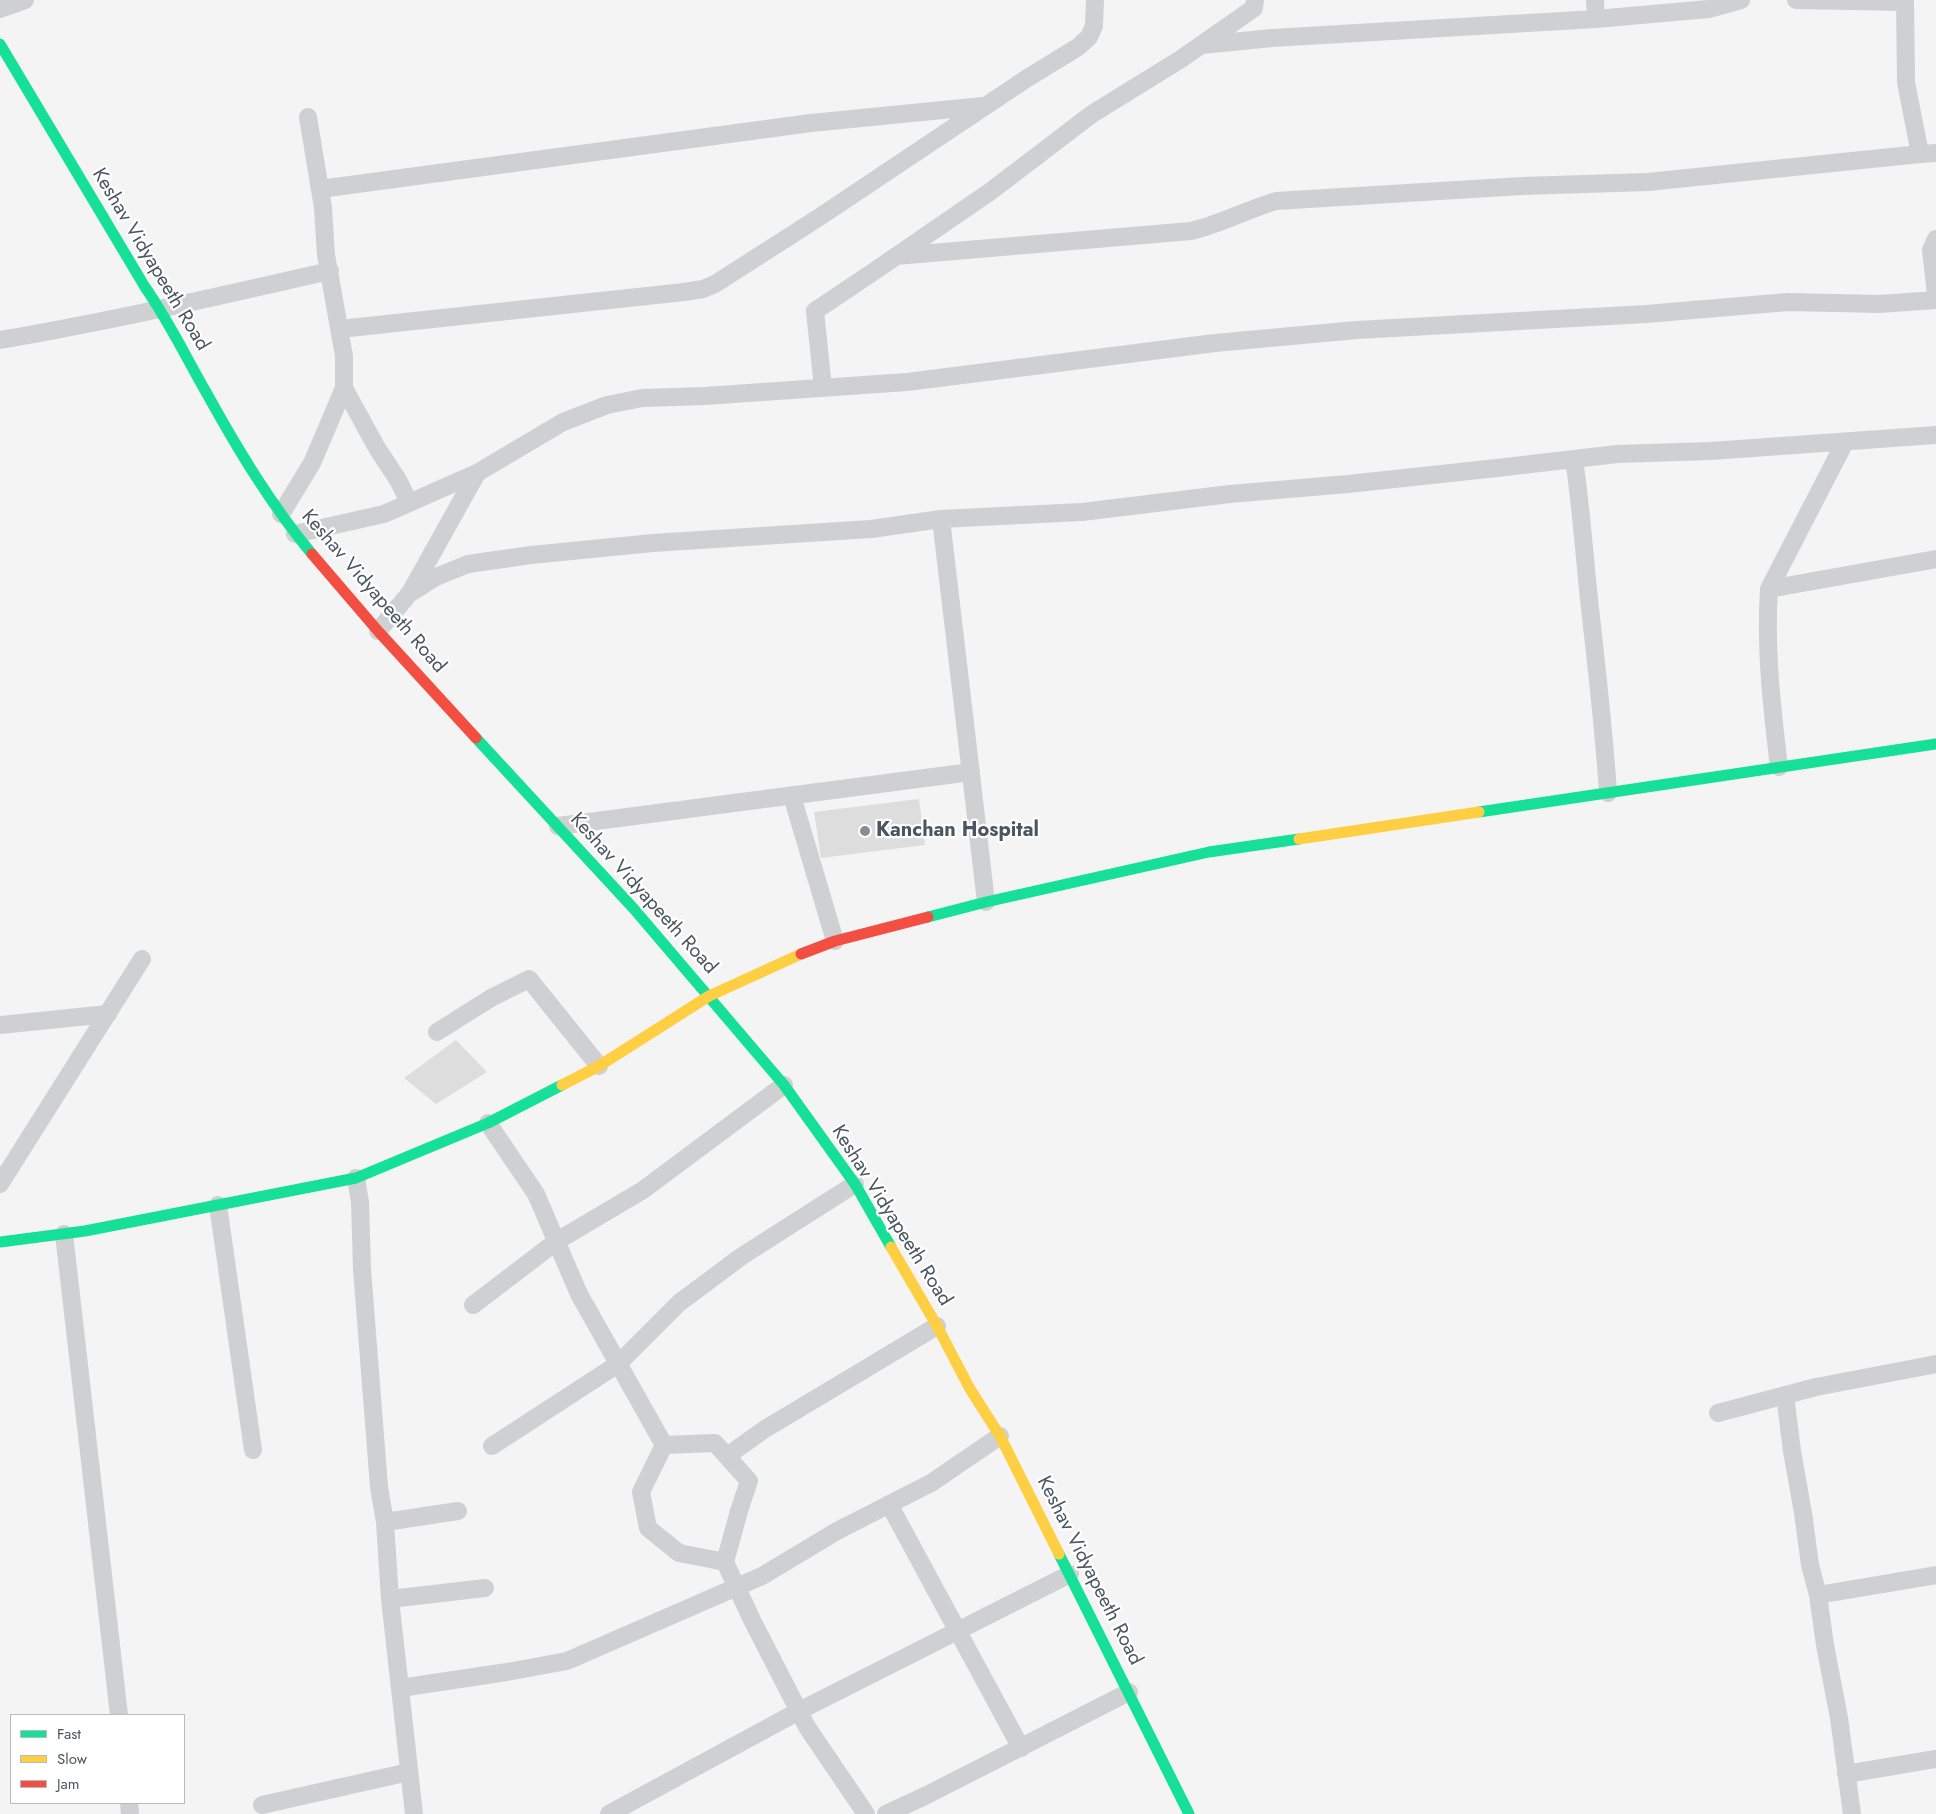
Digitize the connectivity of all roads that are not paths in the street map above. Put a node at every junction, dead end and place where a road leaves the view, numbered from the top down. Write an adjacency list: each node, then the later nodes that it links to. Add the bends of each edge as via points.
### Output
1 (25, 0): 8 (street)
2 (1095, 0): 12 (street, via 1094,26 1089,37)
3 (1256, 0): 11 (street, via 1254,8)
4 (1595, 0): 9 (street)
5 (1742, 0): 9 (street, via 1709,9)
6 (1796, 0): 7 (street)
7 (1905, 1): 14 (street, via 1906,82)
8 (0, 9)
9 (1596, 19): 11 (street)
10 (0, 44): 21 (street, Keshav Vidyapeeth Road)
11 (1201, 45): 17 (street, via 1092,114 991,191)
12 (986, 106): 15 (street, via 818,122); 22 (street, via 704,289)
13 (308, 117): 15 (street)
14 (1928, 154): 17 (street, via 1648,182 1522,186 1276,202 1214,226 1191,231)
15 (320, 189): 18 (street)
16 (1936, 239): 19 (street, via 1931,250)
17 (896, 256): 25 (street, via 815,310)
18 (330, 271): 21 (street); 22 (street)
19 (1936, 296)
20 (1936, 300): 25 (street, via 1880,304 1788,302 1646,314 1357,330 1215,343 907,382)
21 (161, 310): 23 (street); 31 (street, Keshav Vidyapeeth Road, via 206,394)
22 (340, 329): 24 (street)
23 (0, 340)
24 (344, 388): 30 (street); 31 (street, via 312,464)
25 (823, 388): 29 (street, via 642,398 607,405 563,422)
26 (1936, 435): 27 (street)
27 (1845, 442): 28 (street); 35 (street)
28 (1574, 459): 32 (street, via 1082,512); 41 (street)
29 (477, 473): 30 (street); 36 (street)
30 (409, 502): 33 (street, via 384,514)
31 (281, 514): 33 (street, Keshav Vidyapeeth Road)
32 (941, 519): 36 (street, via 871,529 654,542 531,555 468,564 436,577); 40 (street)
33 (295, 534): 37 (street, Keshav Vidyapeeth Road)
34 (1936, 559): 35 (street)
35 (1769, 589): 39 (street, via 1768,669)
36 (409, 594): 37 (street)
37 (378, 631): 43 (street, Keshav Vidyapeeth Road)
38 (1936, 744): 39 (street)
39 (1779, 768): 41 (street)
40 (971, 772): 42 (street); 44 (street)
41 (1608, 793): 44 (street, via 1209,852)
42 (792, 796): 43 (street); 45 (street)
43 (558, 826): 47 (street, Keshav Vidyapeeth Road)
44 (986, 902): 45 (street)
45 (835, 942): 47 (street, via 818,946)
46 (142, 959): 48 (street)
47 (709, 996): 51 (street); 52 (street, Keshav Vidyapeeth Road)
48 (108, 1014): 49 (street); 55 (street)
49 (0, 1024)
50 (437, 1032): 51 (street, via 491,998 530,979)
51 (599, 1066): 53 (street)
52 (784, 1085): 56 (street, Keshav Vidyapeeth Road); 59 (street, via 643,1190)
53 (488, 1123): 54 (street); 59 (street, via 536,1194)
54 (356, 1178): 57 (street); 74 (street, via 379,1487)
55 (0, 1184)
56 (855, 1184): 62 (street, Keshav Vidyapeeth Road); 63 (street, via 742,1256 678,1303)
57 (218, 1205): 58 (street); 70 (street)
58 (64, 1234): 60 (street); 86 (street)
59 (558, 1241): 61 (street); 63 (street, via 579,1294)
60 (0, 1242)
61 (473, 1305)
62 (937, 1326): 67 (street, Keshav Vidyapeeth Road); 71 (street, via 765,1429)
63 (618, 1364): 68 (street); 69 (street)
64 (1936, 1364): 65 (street, via 1816,1386)
65 (1785, 1395): 66 (street); 80 (street, via 1810,1565)
66 (1718, 1413)
67 (1000, 1436): 72 (street, via 931,1483); 76 (street, Keshav Vidyapeeth Road)
68 (664, 1445): 71 (street, via 715,1443); 75 (street, via 641,1492 648,1528 679,1552)
69 (492, 1446)
70 (252, 1450)
71 (727, 1456): 75 (street, via 749,1481)
72 (889, 1504): 78 (street, via 762,1576); 82 (street)
73 (458, 1511): 74 (street)
74 (385, 1522): 81 (street)
75 (725, 1562): 78 (street)
76 (1070, 1574): 82 (street); 84 (street, Keshav Vidyapeeth Road)
77 (1936, 1575): 80 (street)
78 (737, 1586): 83 (street, via 567,1661); 85 (street)
79 (485, 1588): 81 (street)
80 (1818, 1595): 90 (street)
81 (390, 1599): 83 (street)
82 (958, 1631): 85 (street); 87 (street)
83 (400, 1688): 89 (street)
84 (1129, 1692): 87 (street); 96 (street, Keshav Vidyapeeth Road)
85 (798, 1711): 93 (street); 94 (street)
86 (119, 1714)
87 (1021, 1748): 95 (street)
88 (1936, 1759): 90 (street)
89 (409, 1772): 91 (street); 92 (street)
90 (1846, 1774): 97 (street)
91 (262, 1805)
92 (414, 1814)
93 (609, 1814)
94 (866, 1814)
95 (886, 1814)
96 (1189, 1814)
97 (1852, 1814)

